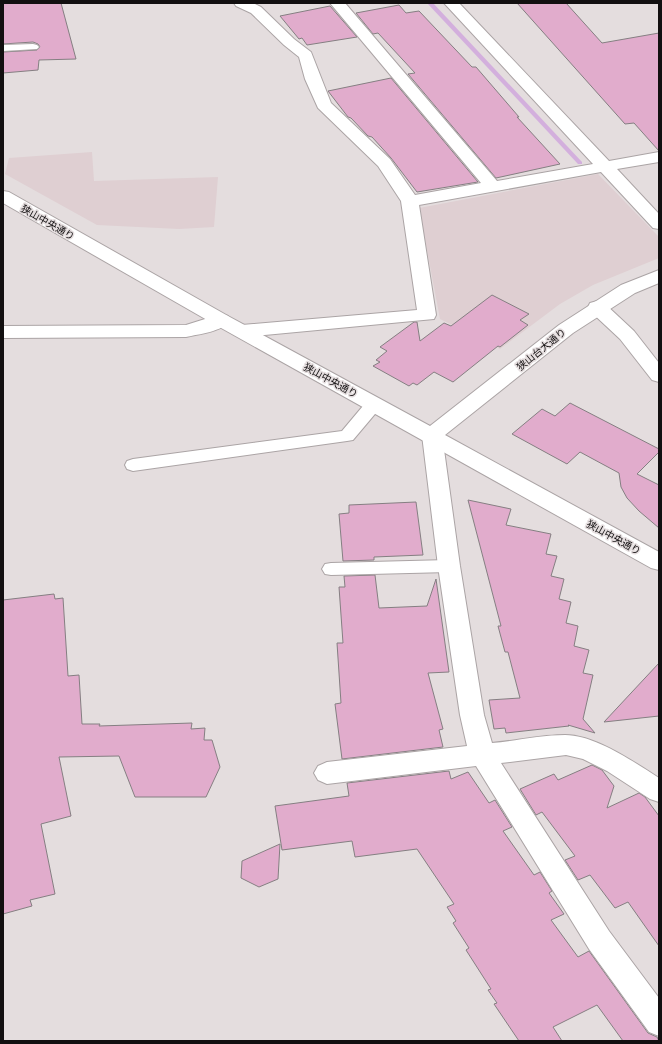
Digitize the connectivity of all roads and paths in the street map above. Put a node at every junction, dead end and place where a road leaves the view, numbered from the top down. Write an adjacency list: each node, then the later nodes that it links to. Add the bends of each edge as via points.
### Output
1 (241, 3): 10 (street, via 256,10 306,55 324,105 384,162)
2 (337, 3): 8 (street)
3 (451, 3): 7 (street)
4 (33, 47): 5 (lane)
5 (3, 48)
6 (659, 157): 7 (street)
7 (606, 167): 8 (street); 11 (street)
8 (493, 186): 10 (street)
9 (3, 196): 14 (street, 狭山中央通り)
10 (410, 201): 15 (street, via 427,315)
11 (659, 224)
12 (659, 276): 13 (street, 狭山台大通り, via 628,289)
13 (597, 307): 17 (street, via 627,335); 19 (street, 狭山台大通り)
14 (221, 320): 15 (street, 狭山中央通り); 16 (street, via 186,331)
15 (242, 331): 18 (street, 狭山中央通り)
16 (3, 332)
17 (659, 376)
18 (374, 404): 19 (street, 狭山中央通り); 20 (lane, via 347,436)
19 (432, 435): 21 (street, 狭山中央通り); 22 (street)
20 (133, 465)
21 (659, 562)
22 (448, 566): 23 (lane); 24 (street, via 472,714)
23 (332, 569)
24 (482, 754): 25 (street); 26 (street, via 566,745 588,750); 27 (street, via 599,940)
25 (327, 773)
26 (659, 791)
27 (659, 1022)

